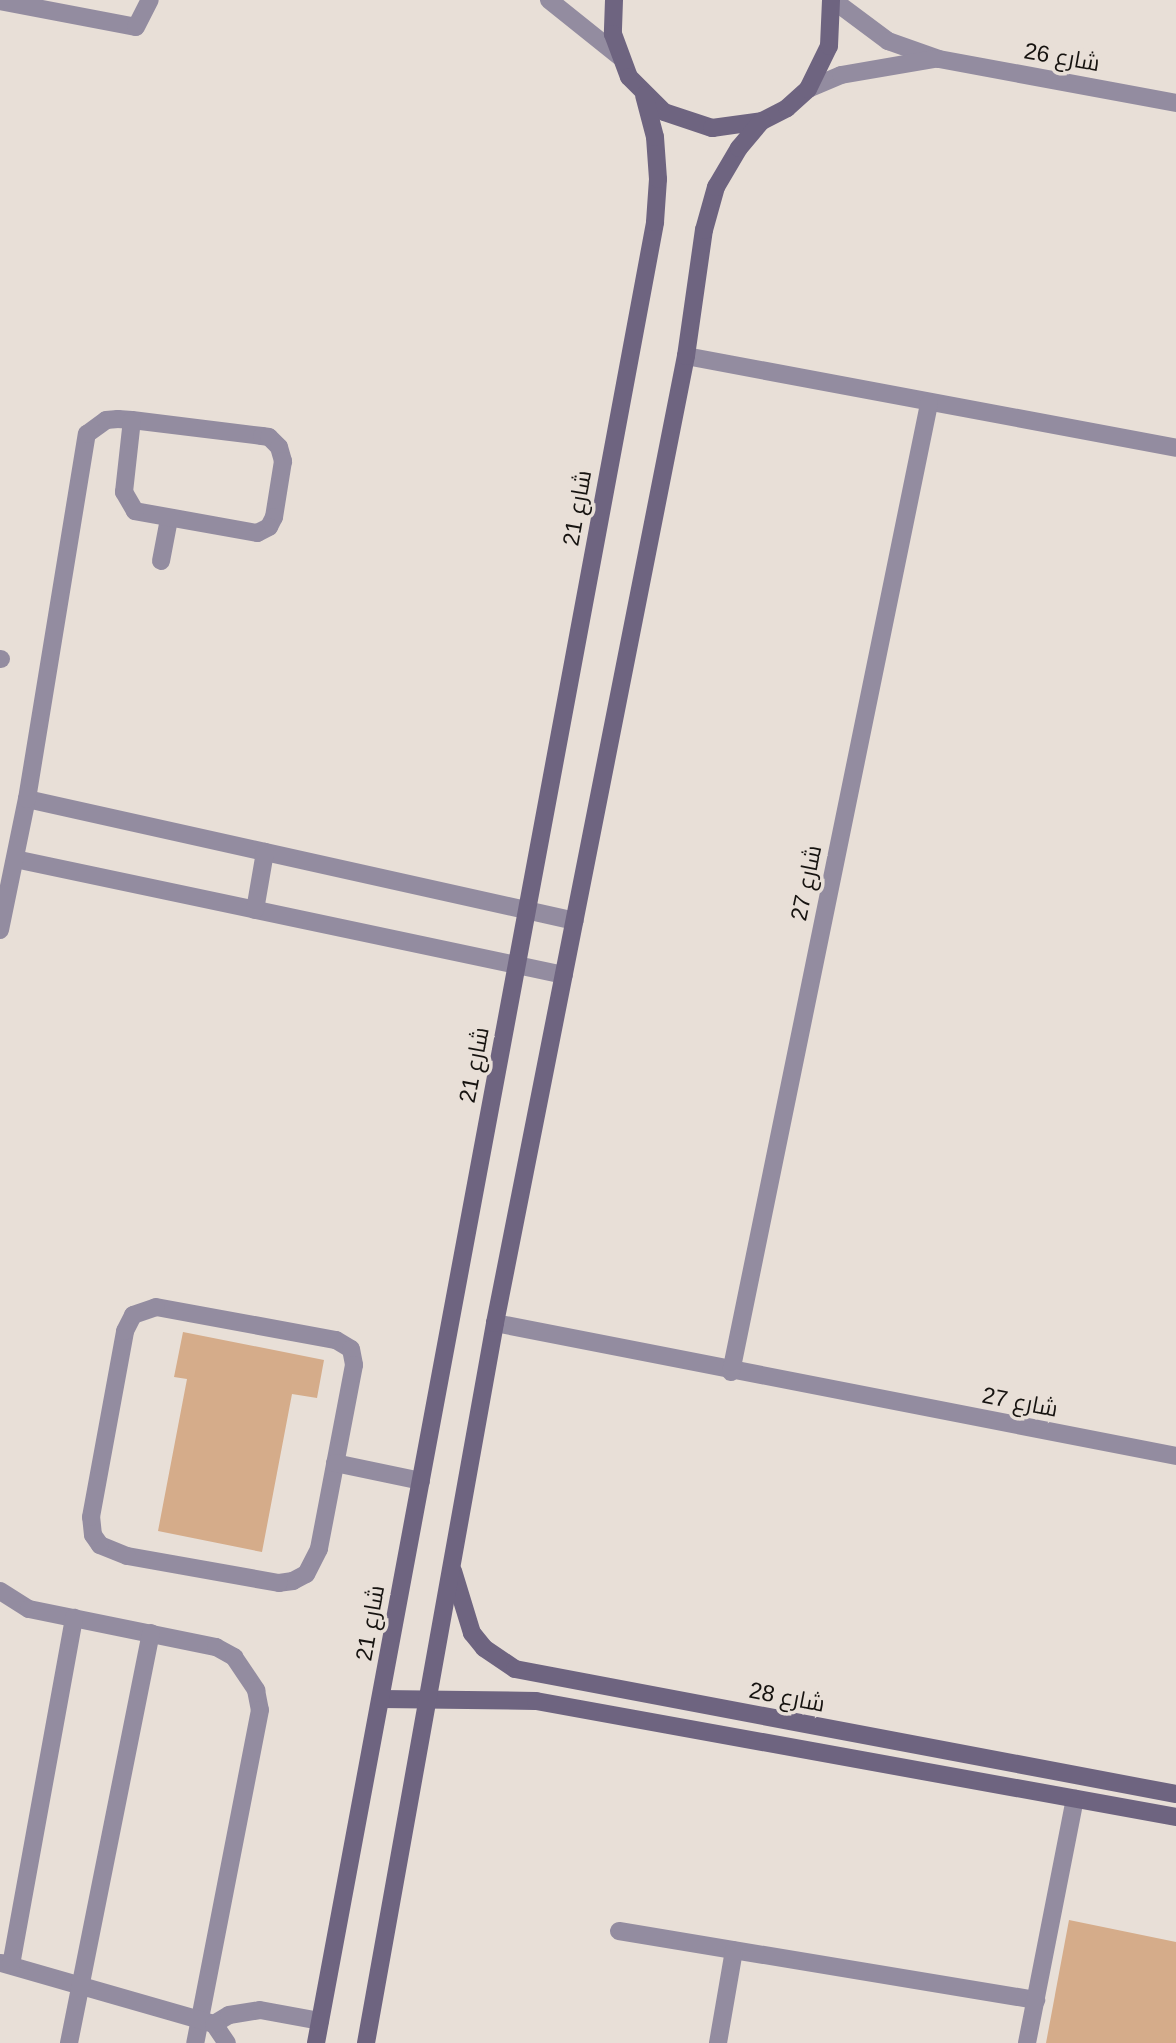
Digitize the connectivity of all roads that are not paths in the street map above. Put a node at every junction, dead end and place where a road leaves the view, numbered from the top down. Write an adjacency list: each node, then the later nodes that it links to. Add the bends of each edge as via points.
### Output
1 (150, 0): 5 (street, via 136,27)
2 (549, 0): 6 (street)
3 (614, 0): 6 (street, via 613,34)
4 (832, 0): 7 (street, شارع 26, via 888,41); 8 (street, via 829,46)
5 (0, 1)
6 (619, 56): 9 (street)
7 (939, 59): 8 (street, شارع 26, via 841,75); 10 (street, شارع 26)
8 (808, 89): 11 (street, via 787,108)
9 (644, 96): 11 (street, via 676,117 712,128); 22 (street, شارع 21, via 655,137 655,222)
10 (1176, 103)
11 (762, 121): 12 (street, via 716,187 704,230)
12 (686, 356): 13 (street); 23 (street)
13 (929, 404): 15 (street); 28 (street, شارع 27)
14 (132, 420): 16 (street, via 125,500 135,512); 16 (street, via 262,436 275,441 282,454 274,517 264,531); 18 (street, via 95,425 82,445)
15 (1176, 448)
16 (169, 519): 17 (street)
17 (161, 561)
18 (27, 799): 19 (street); 20 (street)
19 (265, 852): 21 (street); 22 (street)
20 (15, 859): 21 (street); 24 (street)
21 (255, 909): 25 (street)
22 (529, 911): 23 (street); 25 (street, شارع 21)
23 (575, 921): 26 (street)
24 (0, 930)
25 (518, 965): 26 (street); 31 (street, شارع 21)
26 (564, 975): 27 (street)
27 (495, 1323): 28 (street, شارع 27); 32 (street)
28 (731, 1372): 29 (street, شارع 27)
29 (1176, 1456)
30 (335, 1464): 30 (street, via 354,1365 351,1349 344,1343 156,1307 143,1310 133,1315 125,1331 91,1528 100,1545 127,1556 279,1583 293,1581 314,1563); 31 (street)
31 (421, 1481): 36 (street, شارع 21)
32 (451, 1565): 37 (street); 38 (street, شارع 28, via 472,1633 484,1648 516,1669)
33 (0, 1591): 34 (street, via 29,1609)
34 (74, 1618): 35 (street); 43 (street)
35 (151, 1633): 44 (street); 46 (street, via 216,1647 234,1657 252,1681 260,1710)
36 (381, 1699): 37 (street); 47 (street, شارع 21)
37 (427, 1699): 39 (street, via 536,1701); 52 (street)
38 (1176, 1794)
39 (1074, 1799): 40 (street); 45 (street)
40 (1176, 1817)
41 (619, 1931): 42 (street)
42 (734, 1950): 45 (street); 53 (street)
43 (5, 1964): 44 (street)
44 (82, 1984): 46 (street); 48 (street)
45 (1036, 2000): 54 (street)
46 (206, 2021): 47 (street, via 260,2010); 49 (street); 50 (street)
47 (320, 2021): 51 (street, شارع 21)
48 (69, 2043)
49 (195, 2043)
50 (227, 2043)
51 (316, 2043)
52 (366, 2043)
53 (718, 2043)
54 (1027, 2043)

